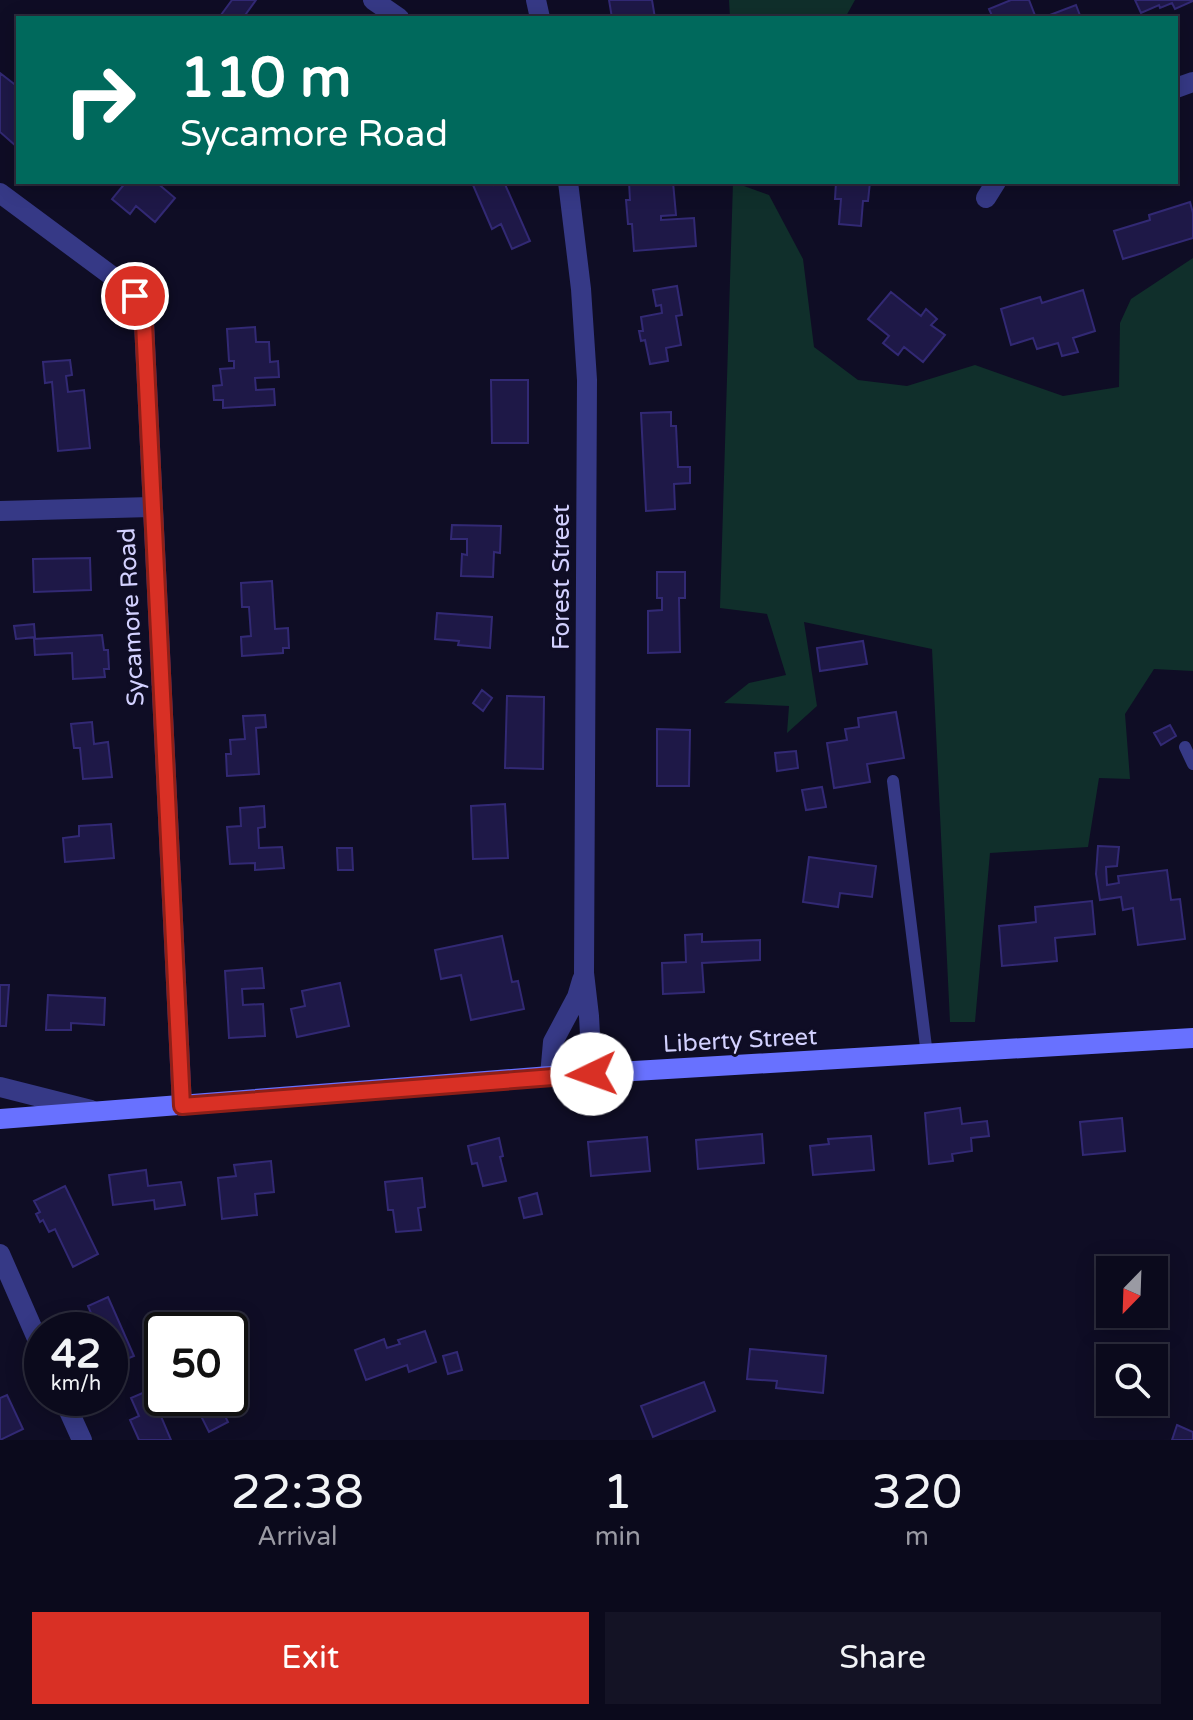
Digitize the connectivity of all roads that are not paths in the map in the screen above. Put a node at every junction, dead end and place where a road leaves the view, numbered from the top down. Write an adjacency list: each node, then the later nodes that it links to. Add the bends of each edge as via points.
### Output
1 (373, 0): 2 (street)
2 (396, 16)
3 (568, 184): 10 (street, Forest Street, via 587,380)
4 (0, 193): 5 (street, Sycamore Road, via 135,296 144,323)
5 (151, 507): 6 (street); 16 (street, Sycamore Road)
6 (0, 511)
7 (1185, 747): 8 (lane)
8 (1193, 764)
9 (893, 781): 12 (lane)
10 (584, 973): 13 (street, Forest Street); 14 (street, Forest Street, via 553,1042)
11 (1193, 1038): 12 (main road, Liberty Street)
12 (927, 1055): 13 (main road, Liberty Street)
13 (592, 1074): 14 (main road, Liberty Street)
14 (550, 1076): 16 (main road, Liberty Street)
15 (0, 1087): 17 (street, Liberty Street)
16 (182, 1106): 17 (main road, Liberty Street)
17 (99, 1112): 18 (main road, Liberty Street)
18 (0, 1119)
19 (0, 1254): 20 (street)
20 (25, 1312)
21 (71, 1416): 22 (street)
22 (82, 1440)

